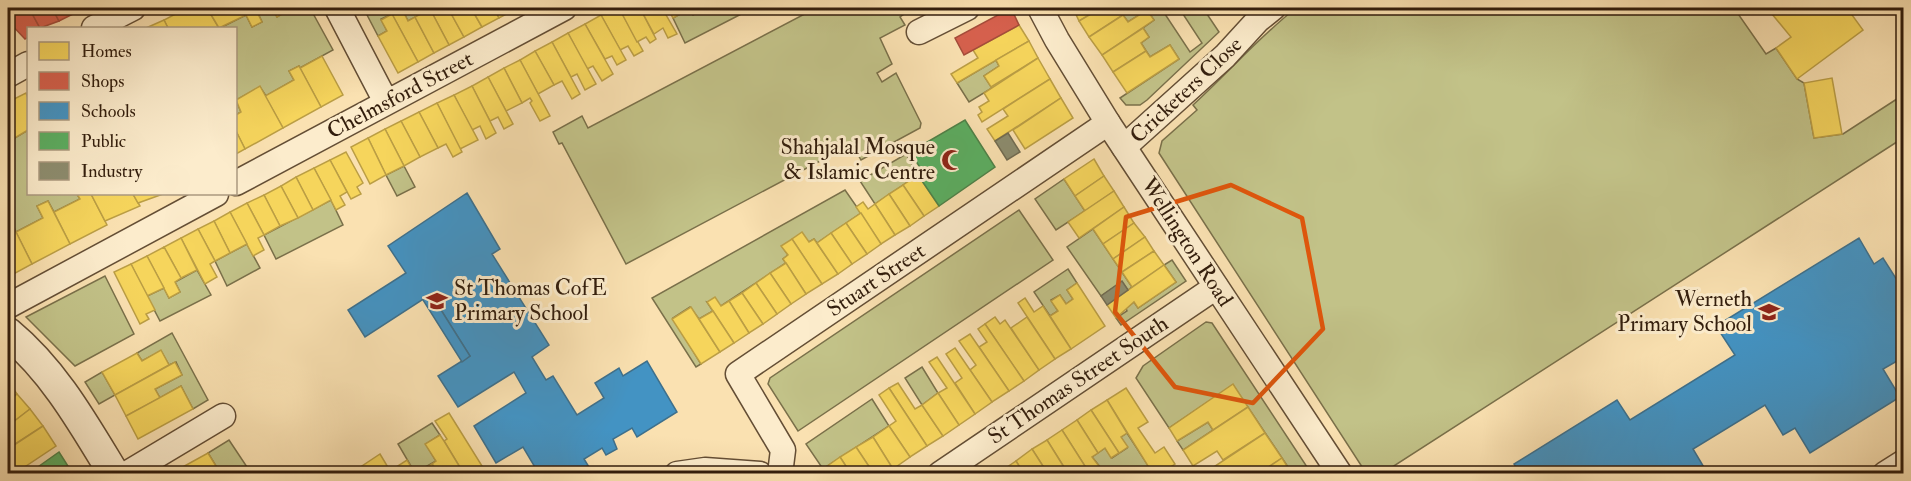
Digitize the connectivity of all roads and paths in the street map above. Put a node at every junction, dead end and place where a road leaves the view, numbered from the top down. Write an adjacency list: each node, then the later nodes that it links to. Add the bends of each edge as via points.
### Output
1 (133, 8): 7 (street)
2 (337, 8): 11 (street)
3 (564, 8): 11 (street, Chelmsford Street)
4 (967, 8): 8 (street)
5 (1040, 8): 12 (street, Wellington Road)
6 (1273, 8): 13 (street, Cricketers Close)
7 (96, 27)
8 (919, 32)
9 (27, 64): 10 (street)
10 (8, 75)
11 (386, 102): 14 (street, Chelmsford Street)
12 (1108, 123): 13 (street, Wellington Road); 25 (street, Stuart Street, via 738,374 783,450)
13 (1124, 147): 16 (street, Wellington Road)
14 (237, 182)
15 (214, 195): 17 (street)
16 (1216, 287): 26 (street, St Thomas Street South); 27 (street, Wellington Road)
17 (8, 306)
18 (8, 333): 21 (street, via 60,387)
19 (223, 416): 22 (street)
20 (1904, 462): 28 (street)
21 (114, 474)
22 (126, 474)
23 (677, 474): 24 (street, via 705,470)
24 (760, 474)
25 (780, 474)
26 (940, 474)
27 (1340, 474)
28 (1886, 474)

